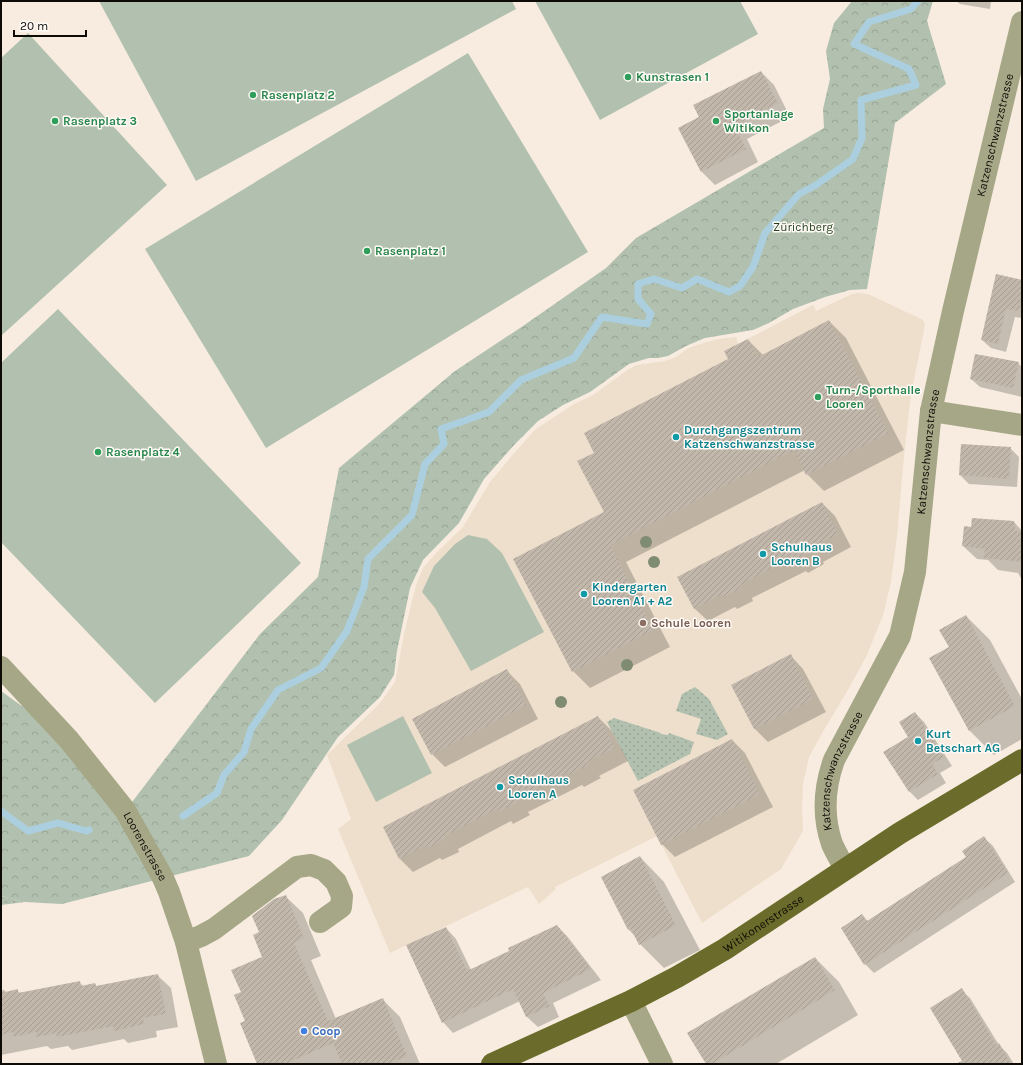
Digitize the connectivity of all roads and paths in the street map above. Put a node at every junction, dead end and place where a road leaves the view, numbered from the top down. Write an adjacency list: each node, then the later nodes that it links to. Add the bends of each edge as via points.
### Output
1 (1022, 22): 2 (street, Katzenschwanzstrasse)
2 (931, 412): 3 (street); 6 (street, Katzenschwanzstrasse, via 915,572 900,636 834,760 825,792 828,830 832,845)
3 (1022, 425)
4 (1, 667): 8 (street, Loorenstrasse, via 70,740 125,810 169,892)
5 (1022, 760): 6 (main road, Witikonerstrasse)
6 (845, 869): 9 (main road, Witikonerstrasse, via 725,950)
7 (320, 922): 8 (street, via 341,907 342,896 336,882 324,870 311,865 297,867 214,929)
8 (186, 942): 10 (street, Loorenstrasse)
9 (631, 1001): 11 (main road, Witikonerstrasse); 12 (street)
10 (216, 1064)
11 (492, 1064)
12 (662, 1064)

